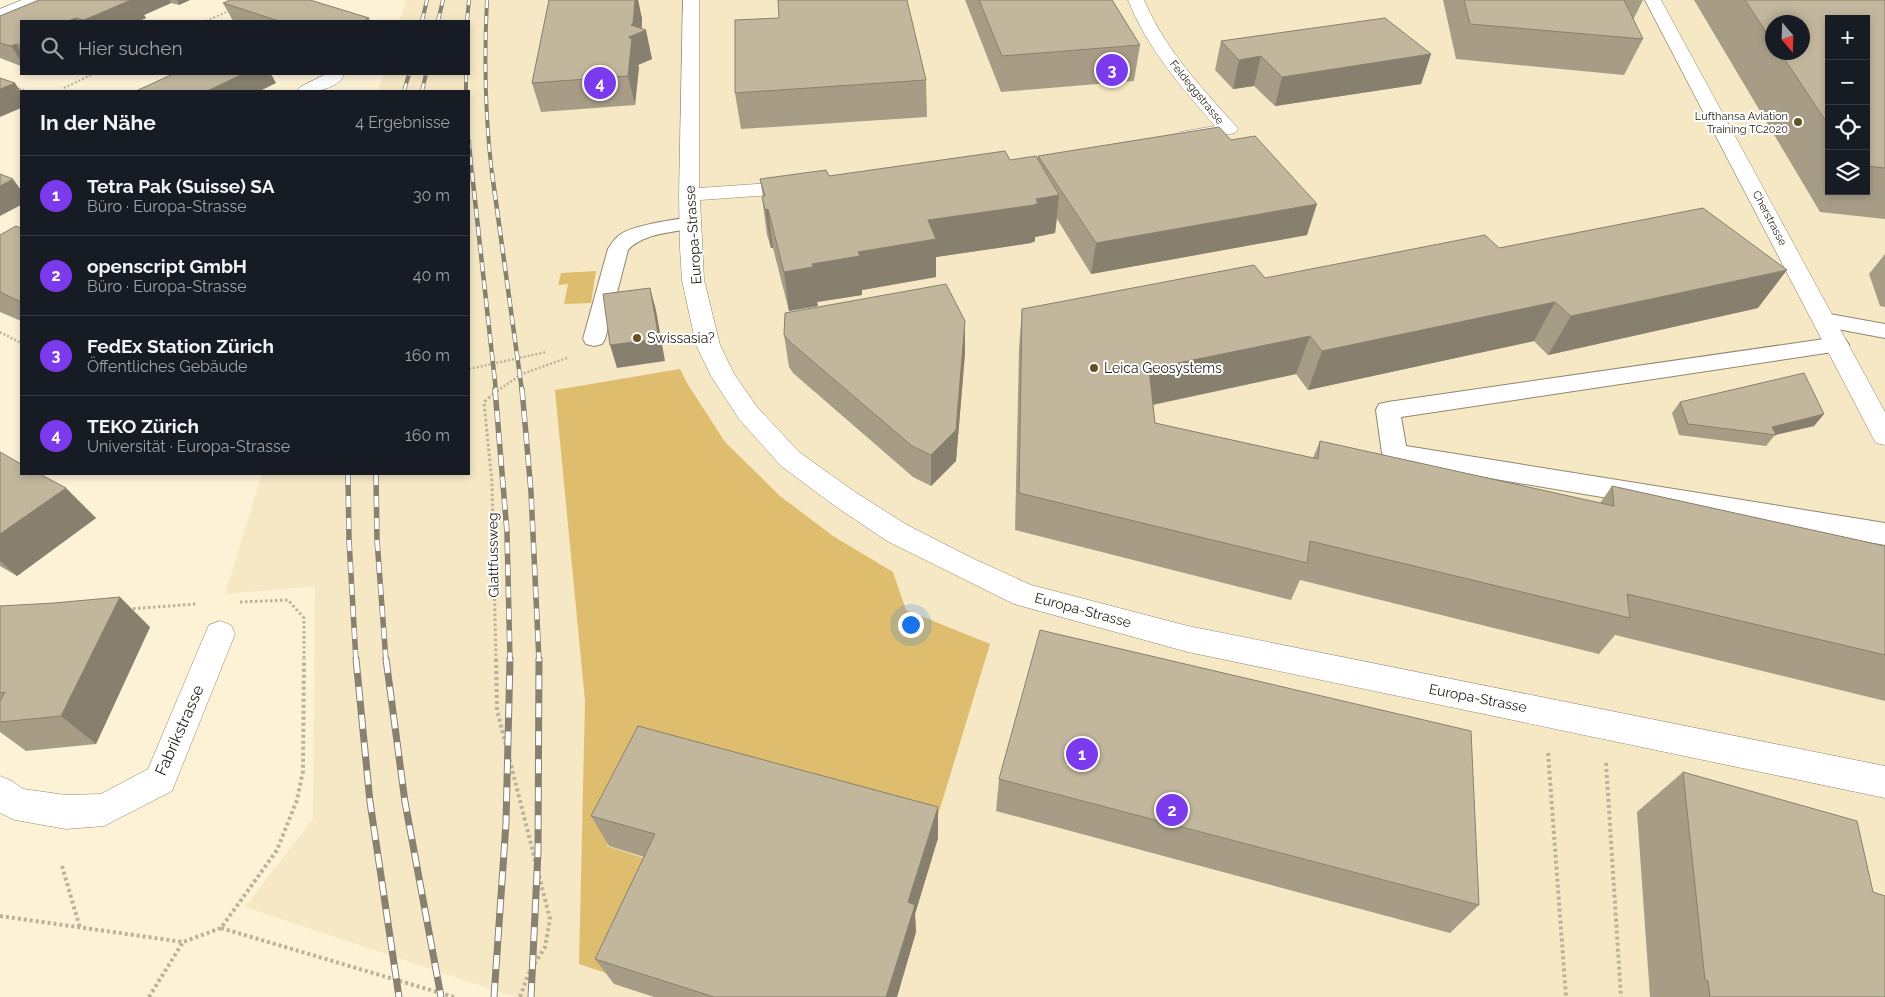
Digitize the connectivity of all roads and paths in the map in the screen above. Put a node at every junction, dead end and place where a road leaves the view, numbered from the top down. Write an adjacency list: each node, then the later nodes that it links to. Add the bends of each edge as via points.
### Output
1 (36, 0): 6 (street)
2 (691, 0): 16 (street, Europa-Strasse)
3 (1136, 0): 14 (street, Feldeggstrasse, via 1167,56 1228,130)
4 (1653, 0): 17 (street, Cherstrasse)
5 (238, 7): 7 (path)
6 (0, 15)
7 (208, 20)
8 (92, 75): 11 (path)
9 (335, 76): 13 (street)
10 (11, 86): 12 (path)
11 (64, 88)
12 (24, 90)
13 (308, 90)
14 (1166, 140)
15 (817, 186): 16 (street)
16 (689, 209): 20 (lane, via 628,238 618,249); 31 (street, Europa-Strasse, via 693,280 708,345 722,376 748,413 790,459 897,533 1025,595 1188,638)
17 (1824, 320): 18 (lane); 22 (street, Cherstrasse)
18 (1885, 331)
19 (0, 332): 21 (path)
20 (594, 338): 42 (path, Glattfussweg, via 578,354 519,374 502,384 484,402 492,483 497,710 550,919 545,947 528,975)
21 (20, 342)
22 (1838, 345): 25 (street, Cherstrasse); 26 (lane, via 1388,410 1395,453)
23 (546, 352): 24 (path)
24 (470, 369)
25 (1885, 436)
26 (1885, 534)
27 (234, 603): 38 (path, via 288,600 304,618 303,771 297,800 277,850)
28 (199, 604): 29 (path)
29 (121, 610)
30 (220, 634): 34 (street, Fabrikstrasse, via 160,780 104,810 66,812 15,804)
31 (1545, 711): 33 (street, Europa-Strasse); 43 (path)
32 (1606, 763): 44 (path)
33 (1885, 782)
34 (0, 792)
35 (62, 866): 37 (path)
36 (0, 916): 37 (path)
37 (80, 928): 39 (path)
38 (221, 928): 39 (path); 41 (path)
39 (183, 942): 40 (path)
40 (149, 997)
41 (454, 997)
42 (520, 997)
43 (1566, 997)
44 (1621, 997)

